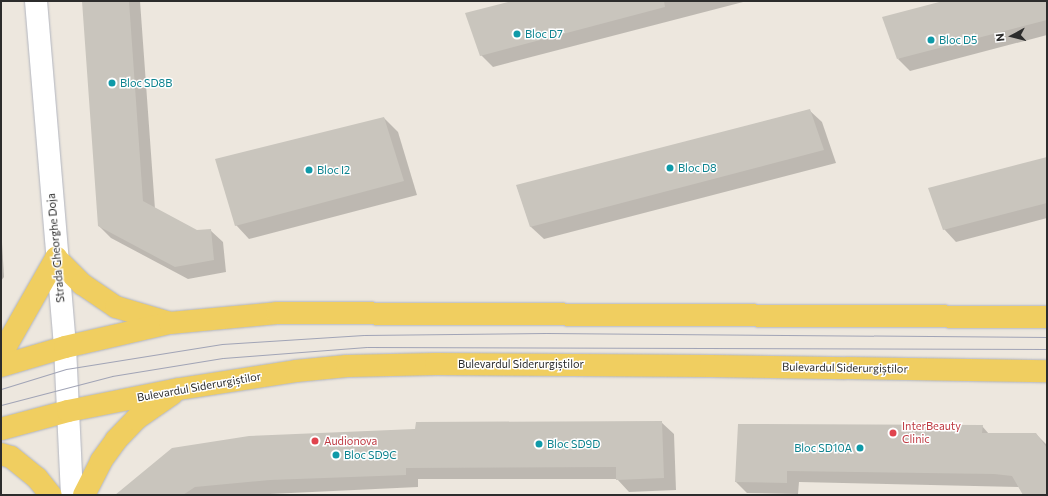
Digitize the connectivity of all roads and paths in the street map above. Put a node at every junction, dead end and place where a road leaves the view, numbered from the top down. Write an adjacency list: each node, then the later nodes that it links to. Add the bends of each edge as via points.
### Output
1 (36, 1): 2 (main road, Strada Gheorghe Doja)
2 (56, 258): 4 (main road, via 82,284 116,307); 5 (main road, Strada Gheorghe Doja); 6 (main road)
3 (1047, 317): 4 (main road, via 362,311 277,313)
4 (170, 323): 5 (main road)
5 (64, 347): 7 (main road); 10 (main road, Strada Gheorghe Doja)
6 (1, 355)
7 (1, 366)
8 (1047, 371): 9 (main road, Bulevardul Siderurgiștilor, via 436,364 296,371)
9 (179, 389): 10 (main road, Bulevardul Siderurgiștilor); 15 (main road, via 136,419 116,440 101,461)
10 (68, 411): 11 (main road, Bulevardul Siderurgiștilor); 14 (main road, Strada Gheorghe Doja)
11 (1, 429)
12 (1, 454): 13 (main road, via 11,457 38,478)
13 (51, 495)
14 (72, 495)
15 (84, 495)

